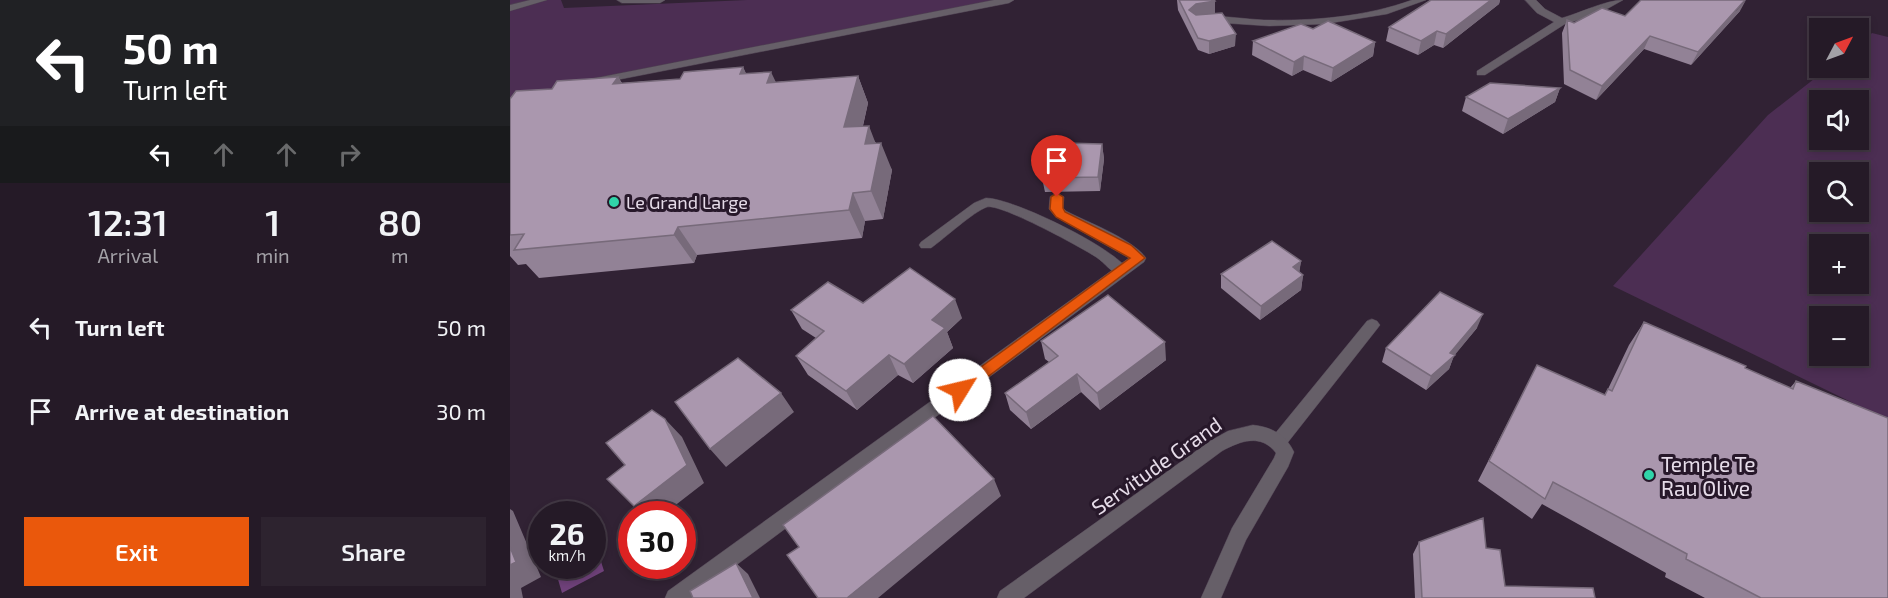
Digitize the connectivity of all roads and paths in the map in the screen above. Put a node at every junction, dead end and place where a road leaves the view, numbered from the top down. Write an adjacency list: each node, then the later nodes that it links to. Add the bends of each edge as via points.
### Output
1 (542, 0): 8 (street)
2 (622, 0): 3 (street)
3 (660, 0)
4 (1009, 0): 12 (street)
5 (1421, 0): 9 (street, via 1381,12 1288,24 1209,19)
6 (1530, 0): 10 (street)
7 (1618, 0): 10 (street)
8 (510, 8)
9 (1196, 22)
10 (1561, 22): 11 (street)
11 (1481, 73)
12 (581, 84)
13 (1057, 197): 15 (street, via 1056,209 1061,214 1139,258)
14 (926, 245): 15 (street, via 979,206 997,202 1102,254)
15 (1122, 271): 18 (street)
16 (1372, 325): 17 (street)
17 (1279, 441): 19 (street, Servitude Grand, via 1258,431 1232,436); 20 (street, via 1285,452 1282,461 1239,534)
18 (675, 598)
19 (1007, 598)
20 (1211, 598)

